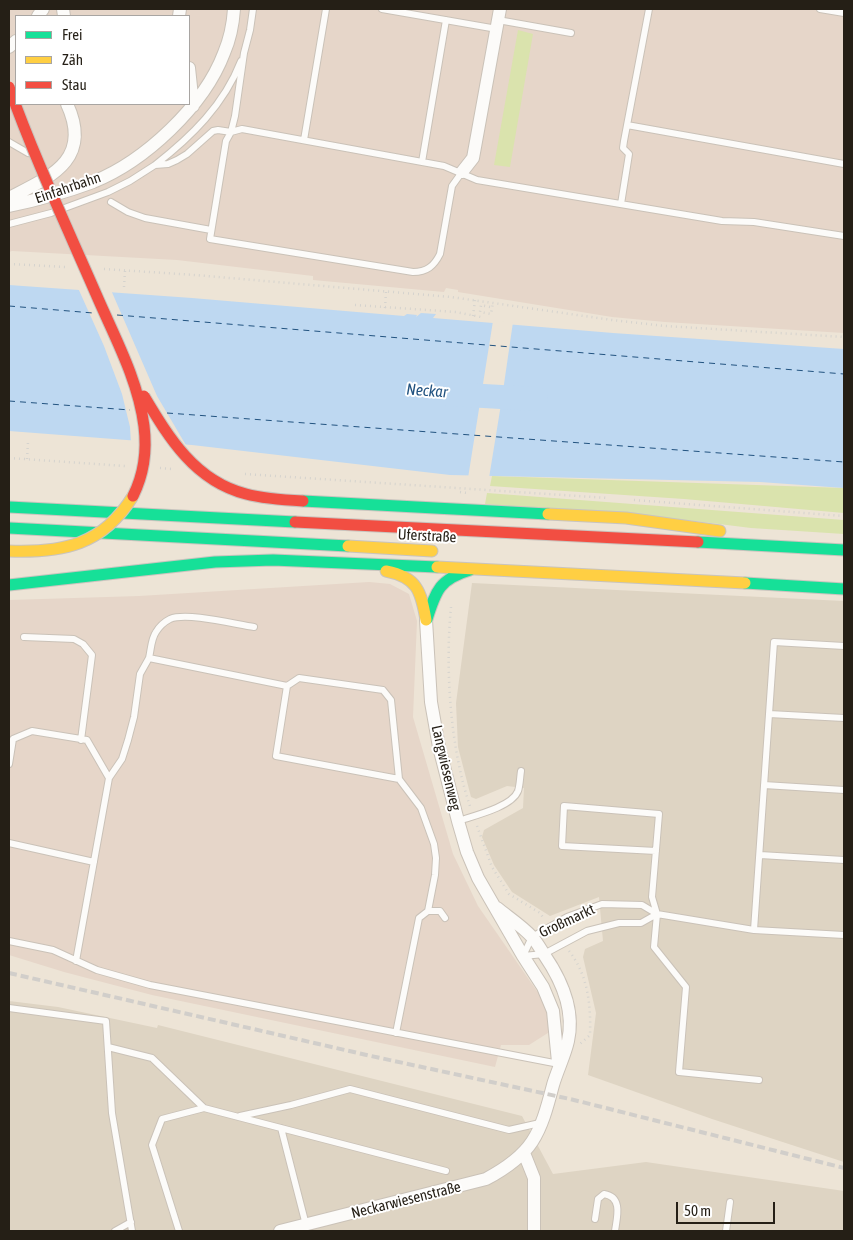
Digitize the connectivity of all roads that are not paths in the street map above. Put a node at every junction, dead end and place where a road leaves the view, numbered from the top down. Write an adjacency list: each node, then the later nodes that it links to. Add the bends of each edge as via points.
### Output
1 (234, 9): 17 (street, Einfahrbahn, via 224,54)
2 (253, 9): 11 (lane)
3 (326, 9): 20 (lane)
4 (382, 9): 9 (lane)
5 (649, 9): 18 (lane)
6 (820, 9): 7 (lane)
7 (844, 13)
8 (498, 19): 9 (lane); 10 (lane); 26 (street, via 473,158)
9 (446, 20): 23 (lane)
10 (571, 33)
11 (244, 53): 19 (lane); 25 (lane, via 228,89 212,112)
12 (190, 78): 17 (street)
13 (9, 87): 14 (highway, bridge)
14 (15, 102)
15 (16, 105): 34 (highway, bridge)
16 (67, 105): 27 (street, Einfahrbahn, via 75,135 68,158 48,178)
17 (193, 106): 30 (street, Einfahrbahn, via 166,135 134,160 103,177 71,190)
18 (627, 125): 24 (lane); 29 (lane, via 623,148 629,154)
19 (231, 132): 20 (lane, via 242,129); 25 (lane, via 213,131 177,160); 32 (lane, via 226,141)
20 (304, 140): 23 (lane)
21 (9, 142): 22 (lane)
22 (29, 154)
23 (422, 162): 26 (lane)
24 (844, 164)
25 (155, 165): 31 (lane, via 108,192)
26 (462, 172): 29 (lane, via 477,180); 32 (lane, via 452,186 440,254 432,267 422,271 210,240)
27 (9, 198)
28 (111, 202): 32 (lane, via 145,218)
29 (621, 204): 33 (lane)
30 (9, 206)
31 (9, 224)
32 (211, 230)
33 (844, 236)
34 (124, 361): 37 (highway, bridge, via 187,461 206,478 226,489 282,500 626,518 728,532); 39 (highway, bridge, via 140,406 146,444 142,475 133,497 112,524 81,543 48,551)
35 (9, 508): 37 (highway, Uferstraße)
36 (9, 528): 40 (highway, Uferstraße)
37 (747, 545): 38 (highway, Uferstraße)
38 (844, 550)
39 (9, 551)
40 (443, 552)
41 (354, 562): 42 (highway); 43 (highway, via 215,562); 45 (highway, via 408,576 422,596)
42 (476, 568): 44 (highway); 45 (highway, via 444,581)
43 (9, 586)
44 (844, 589)
45 (426, 620): 60 (street, Langwiesenweg, via 433,711)
46 (254, 627): 49 (lane, via 179,617 169,620 154,634)
47 (24, 636): 53 (lane, via 74,640 83,644 92,655)
48 (844, 646): 51 (lane, via 774,642)
49 (149, 658): 50 (lane); 56 (lane, via 140,674 134,717 122,759)
50 (287, 686): 57 (lane, via 300,678 383,690 391,700); 57 (lane, via 276,756)
51 (769, 714): 52 (lane); 58 (lane)
52 (844, 718)
53 (81, 740): 54 (lane, via 32,731 13,740); 56 (lane, via 87,740)
54 (9, 764)
55 (521, 771): 60 (lane, via 518,792 510,800 498,808)
56 (109, 778): 65 (lane)
57 (400, 779): 67 (lane, via 421,808 434,844 435,875)
58 (764, 785): 59 (lane); 63 (lane)
59 (844, 790)
60 (458, 821): 66 (street, Langwiesenweg, via 478,878)
61 (9, 843): 65 (lane)
62 (656, 851): 62 (lane, via 562,846 564,806 659,814); 68 (lane, via 652,897)
63 (760, 855): 64 (lane); 70 (lane)
64 (844, 860)
65 (94, 862): 76 (lane)
66 (497, 908): 72 (street, Langwiesenweg); 75 (street, Langwiesenweg)
67 (428, 911): 69 (lane, via 440,911); 78 (lane, via 419,918)
68 (657, 914): 70 (lane); 72 (lane, Großmarkt, via 642,905 602,904 567,917); 74 (lane, Großmarkt, via 641,923 619,923 587,931); 81 (lane, via 654,947 686,987 678,1072)
69 (445, 918)
70 (754, 930): 71 (lane)
71 (844, 936)
72 (532, 937): 74 (street, Langwiesenweg); 75 (lane, Großmarkt)
73 (9, 941): 76 (lane, via 54,950)
74 (544, 954): 75 (lane, Großmarkt); 80 (street, Langwiesenweg, via 558,976 570,1017 568,1042)
75 (523, 956): 80 (street, Langwiesenweg, via 543,987 553,1011)
76 (76, 961): 78 (lane, via 150,986)
77 (9, 1008): 79 (lane, via 106,1021)
78 (396, 1033): 80 (lane)
79 (108, 1047): 82 (lane, via 152,1058); 90 (lane, via 112,1112)
80 (559, 1064): 84 (street, Langwiesenweg)
81 (759, 1080)
82 (204, 1108): 83 (lane); 94 (lane, via 162,1119 152,1145)
83 (238, 1116): 84 (lane, via 350,1089 509,1130); 85 (lane)
84 (542, 1122): 86 (street, Langwiesenweg)
85 (281, 1128): 87 (lane); 91 (lane)
86 (524, 1153): 91 (street, Neckarwiesenstraße, via 486,1179); 96 (street, via 534,1178)
87 (446, 1171)
88 (730, 1202): 98 (lane)
89 (595, 1219): 97 (lane, via 598,1199 604,1194 613,1196 617,1209)
90 (130, 1222): 92 (lane); 93 (lane)
91 (306, 1225): 95 (street, Neckarwiesenstraße)
92 (115, 1231)
93 (132, 1231)
94 (179, 1231)
95 (280, 1231)
96 (534, 1231)
97 (615, 1231)
98 (726, 1231)

